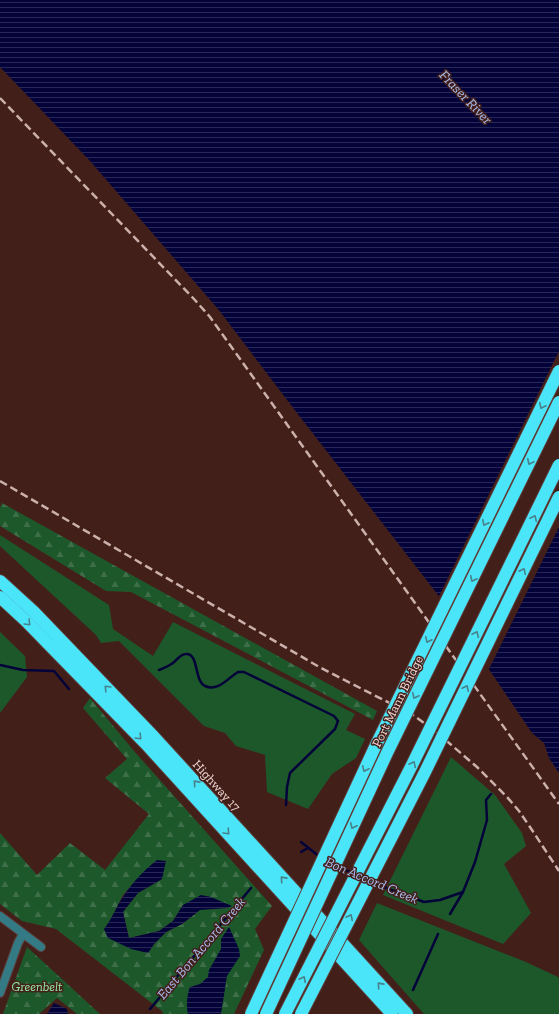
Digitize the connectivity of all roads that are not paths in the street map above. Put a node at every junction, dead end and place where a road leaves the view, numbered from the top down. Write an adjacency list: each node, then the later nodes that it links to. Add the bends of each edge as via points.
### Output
1 (559, 371): 11 (highway, one-way to 11, bridge, via 375,747)
2 (559, 402): 12 (highway, Port Mann Bridge, one-way to 12, bridge, via 388,753)
3 (559, 465): 13 (highway, one-way to 3, bridge, via 412,765)
4 (559, 497): 14 (highway, one-way to 4, bridge, via 425,772)
5 (0, 580): 16 (highway, Highway 17, one-way to 5, via 154,737)
6 (0, 596): 15 (highway, Highway 17, one-way to 15, via 146,744)
7 (0, 916): 8 (street)
8 (24, 934): 9 (street); 10 (street, via 18,943)
9 (41, 947)
10 (0, 993)
11 (251, 1014)
12 (266, 1014)
13 (285, 1014)
14 (301, 1014)
15 (392, 1014)
16 (407, 1014)

